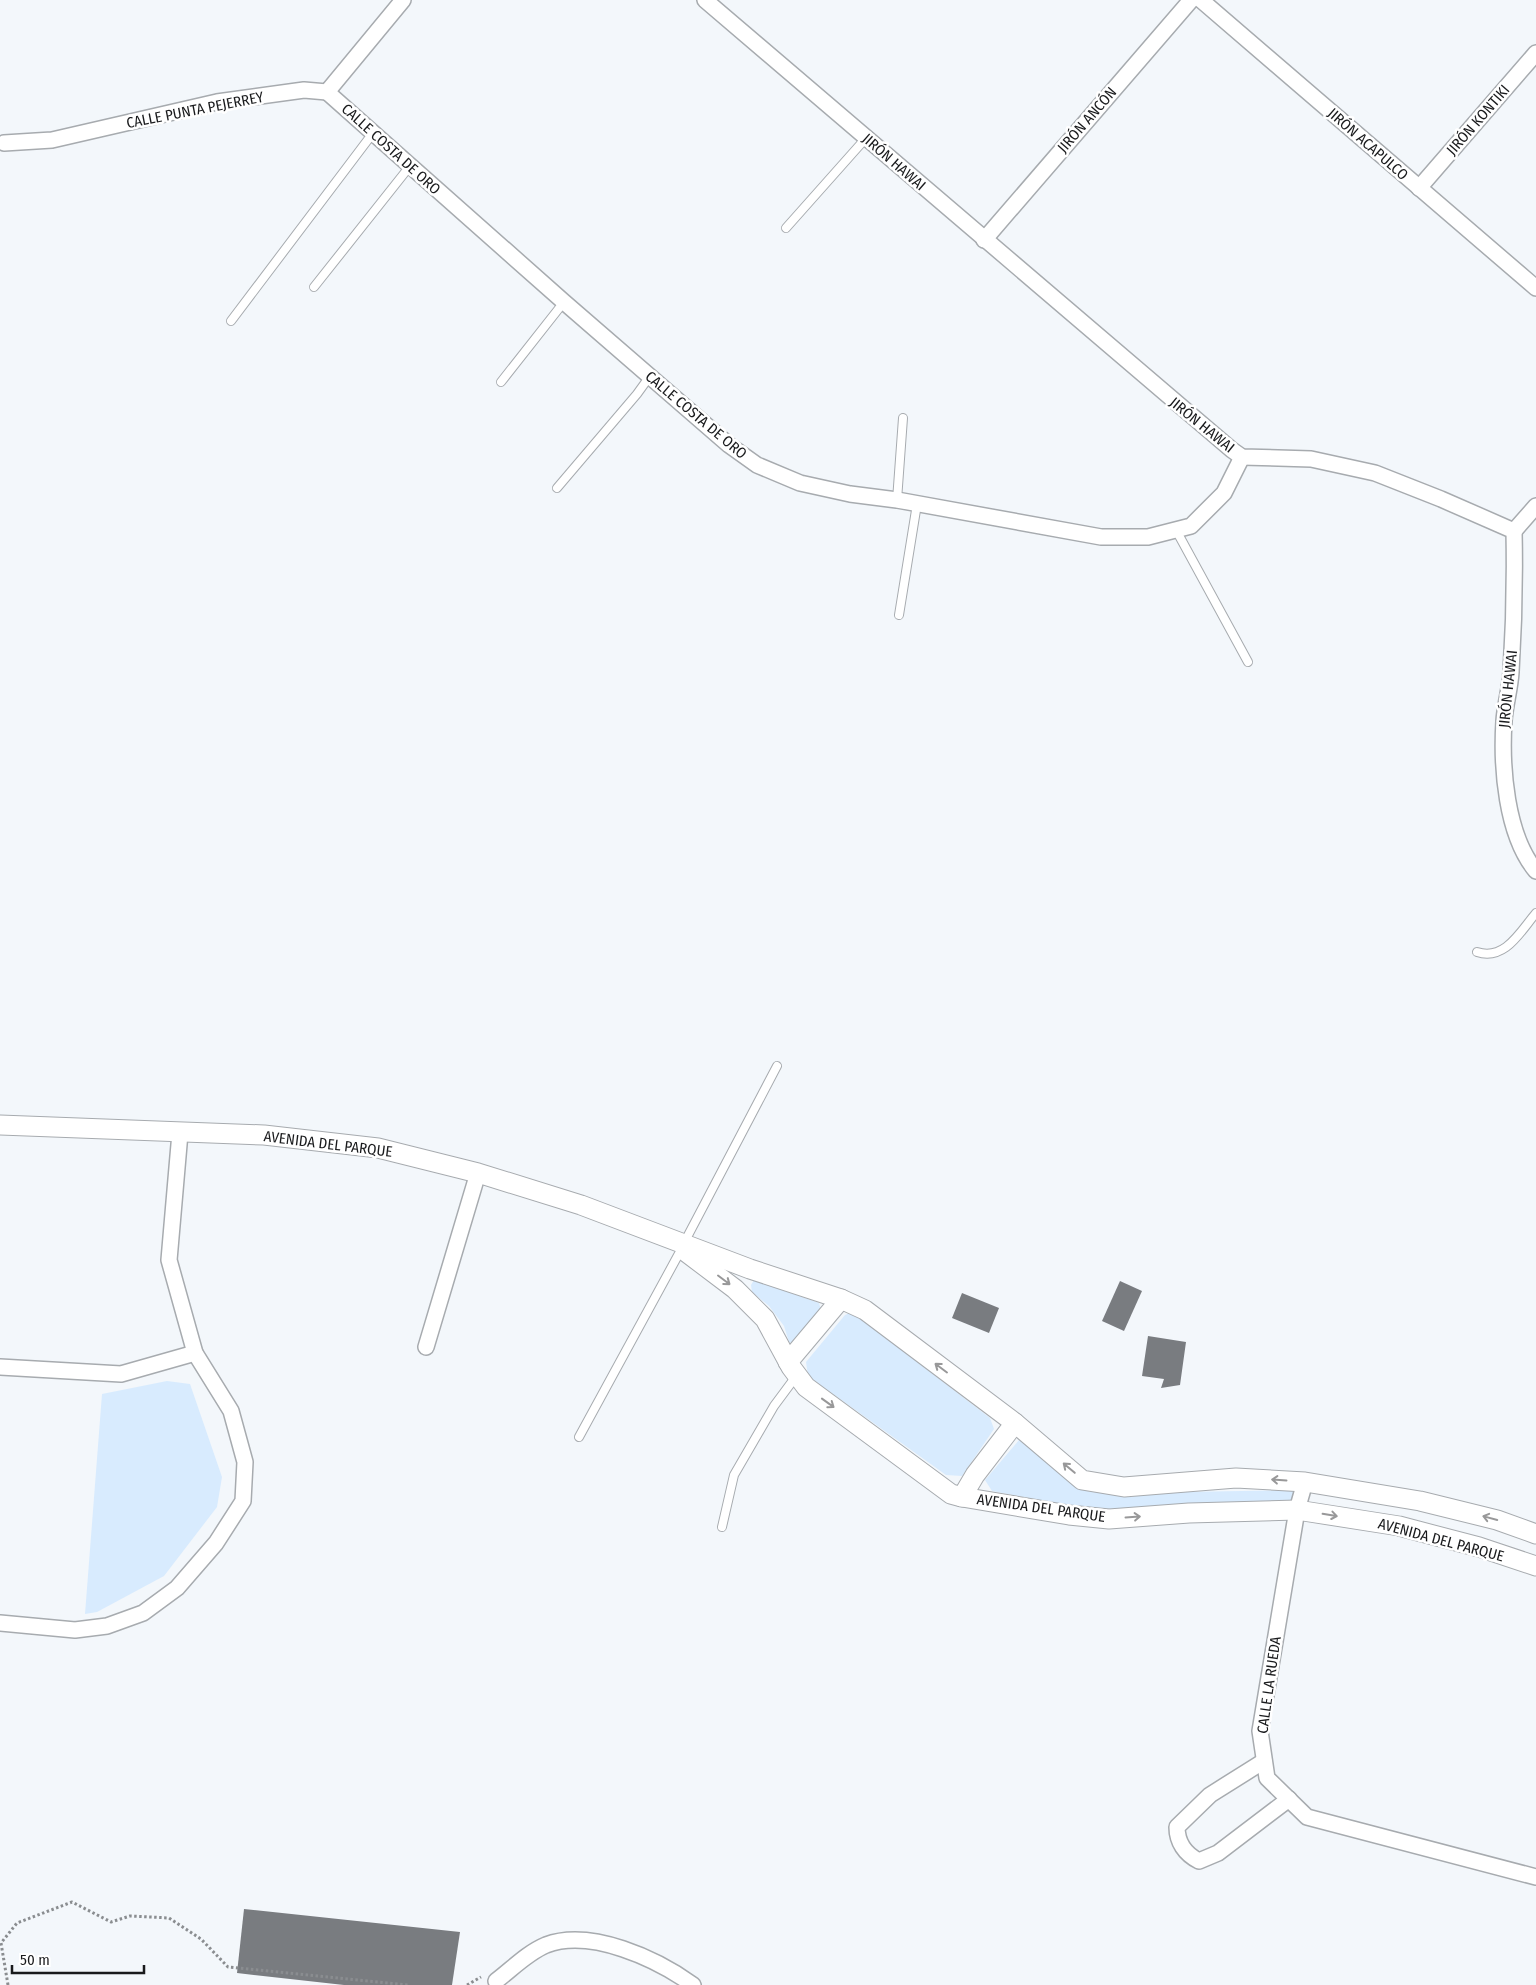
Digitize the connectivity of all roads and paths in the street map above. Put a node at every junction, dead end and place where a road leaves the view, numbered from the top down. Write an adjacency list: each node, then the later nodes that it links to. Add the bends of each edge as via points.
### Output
1 (403, 0): 6 (street)
2 (705, 0): 8 (street, JIRÓN HAWAI)
3 (1191, 0): 13 (street, JIRÓN ANCÓN)
4 (1201, 0): 11 (street, JIRÓN ACAPULCO)
5 (1536, 53): 11 (street, JIRÓN KONTIKI)
6 (327, 92): 7 (street, CALLE COSTA DE ORO); 9 (street, CALLE PUNTA PEJERREY, via 304,90 217,102 52,140)
7 (373, 133): 10 (street, CALLE COSTA DE ORO); 17 (lane)
8 (866, 138): 12 (lane); 13 (street, JIRÓN HAWAI)
9 (4, 143)
10 (410, 166): 14 (lane); 16 (street, CALLE COSTA DE ORO)
11 (1419, 188): 15 (street, JIRÓN ACAPULCO)
12 (786, 228)
13 (984, 240): 21 (street, JIRÓN HAWAI, via 1221,443)
14 (314, 286)
15 (1536, 288)
16 (564, 302): 18 (street, CALLE COSTA DE ORO); 19 (lane)
17 (231, 322)
18 (650, 376): 22 (lane); 23 (street, CALLE COSTA DE ORO, via 729,445 768,470 800,483)
19 (501, 382)
20 (902, 418): 23 (lane)
21 (1242, 457): 26 (street, CALLE COSTA DE ORO, via 1224,493 1191,526); 27 (street, JIRÓN HAWAI, via 1311,459 1375,473)
22 (557, 488)
23 (897, 500): 24 (street, CALLE COSTA DE ORO)
24 (918, 504): 26 (street, CALLE COSTA DE ORO, via 1101,537 1148,537); 28 (lane)
25 (1536, 506): 27 (street)
26 (1176, 530): 29 (lane)
27 (1514, 531): 30 (street, JIRÓN HAWAI, via 1511,674 1504,720 1503,757 1516,835)
28 (899, 615)
29 (1248, 662)
30 (1536, 871)
31 (1536, 913): 32 (lane, via 1500,952)
32 (1476, 952)
33 (777, 1066): 37 (lane)
34 (0, 1125): 35 (street, AVENIDA DEL PARQUE)
35 (180, 1133): 36 (street, AVENIDA DEL PARQUE, via 264,1136 378,1148); 40 (street, via 169,1260)
36 (478, 1173): 37 (street, AVENIDA DEL PARQUE, via 581,1205); 39 (street)
37 (679, 1244): 38 (street, AVENIDA DEL PARQUE); 42 (street, AVENIDA DEL PARQUE, one-way to 42, via 735,1289 765,1319); 44 (lane)
38 (841, 1299): 42 (street); 43 (street, AVENIDA DEL PARQUE, one-way to 38, via 864,1310)
39 (426, 1347)
40 (195, 1354): 41 (street, via 121,1374); 51 (street, via 231,1411 245,1462 243,1501 216,1543 177,1588 143,1613 107,1626 75,1630)
41 (0, 1367)
42 (793, 1368): 46 (street, AVENIDA DEL PARQUE, one-way to 46, via 806,1387 951,1494); 48 (lane, via 734,1475)
43 (1015, 1423): 45 (street, AVENIDA DEL PARQUE, one-way to 43, via 1236,1478 1124,1487 1082,1480); 46 (street)
44 (579, 1437)
45 (1305, 1482): 47 (street, CALLE LA RUEDA); 49 (street, AVENIDA DEL PARQUE, one-way to 45, via 1497,1520 1420,1501)
46 (962, 1496): 47 (street, AVENIDA DEL PARQUE, one-way to 47, via 1109,1519)
47 (1297, 1510): 50 (street, AVENIDA DEL PARQUE, one-way to 50, via 1399,1526); 52 (street, CALLE LA RUEDA, via 1260,1731)
48 (722, 1527)
49 (1536, 1534)
50 (1536, 1566)
51 (0, 1623)
52 (1264, 1761): 53 (street, CALLE LA RUEDA, via 1267,1778); 53 (street, via 1210,1795 1177,1826 1177,1838 1190,1857 1199,1861 1218,1853)
53 (1289, 1799): 54 (street, CALLE LA RUEDA, via 1307,1817)
54 (1536, 1877)
55 (496, 1981): 58 (street, via 547,1945 576,1940 618,1947 670,1970)
56 (8, 1985): 57 (path, via 1,1943 6,1936 17,1922 72,1902 111,1922 130,1916 169,1918 201,1939 228,1967)
57 (408, 1985)
58 (693, 1985)

